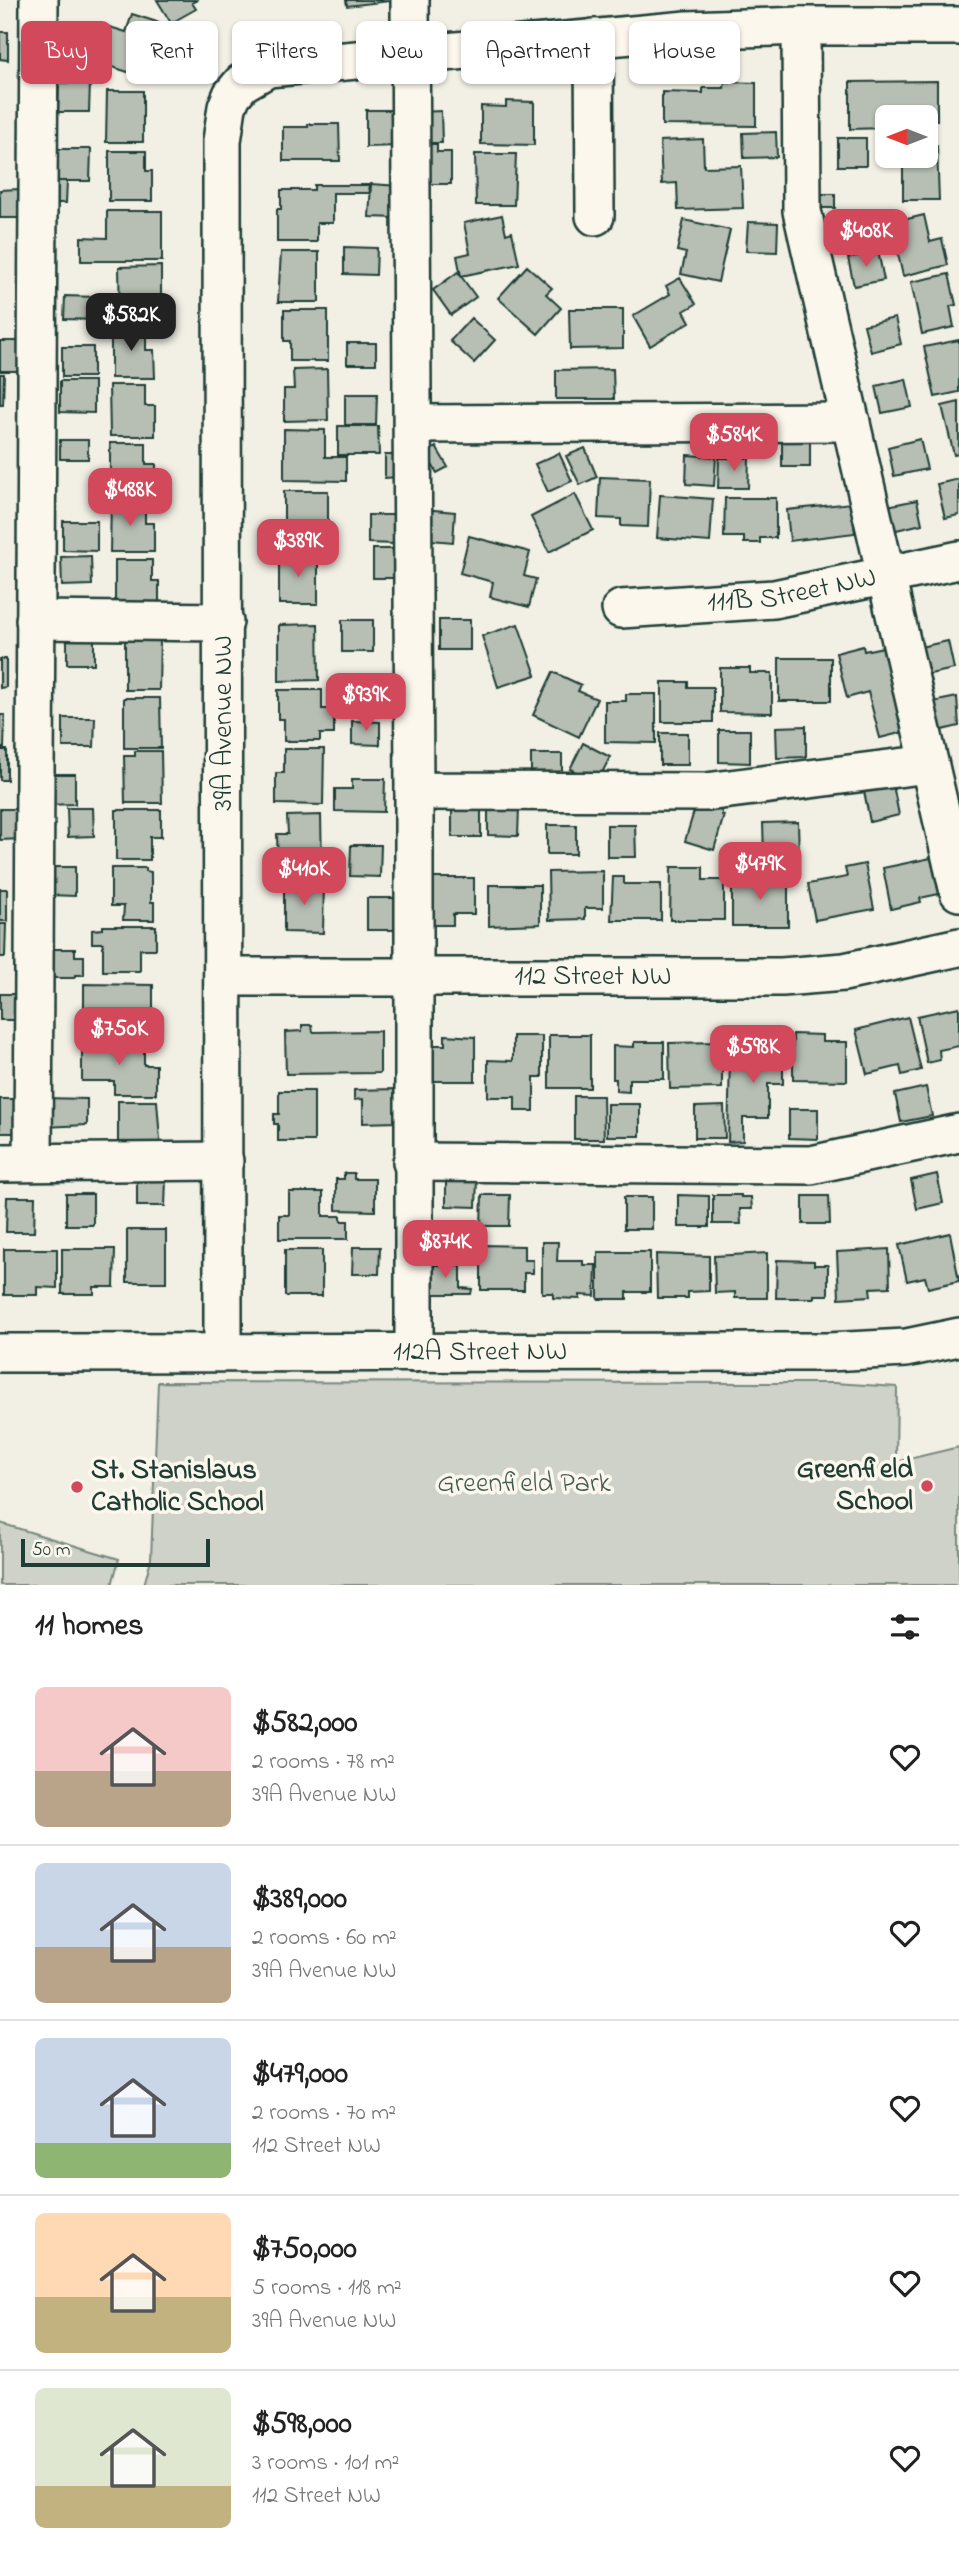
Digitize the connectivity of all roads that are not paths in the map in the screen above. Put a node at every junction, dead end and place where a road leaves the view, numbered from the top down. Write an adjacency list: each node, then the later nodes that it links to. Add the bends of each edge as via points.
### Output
1 (39, 0): 16 (street)
2 (410, 0): 3 (street)
3 (410, 21)
4 (801, 26): 5 (street); 6 (street); 11 (street, via 802,211)
5 (959, 26)
6 (615, 36)
7 (356, 60): 17 (street, 39A Avenue NW, via 268,68 232,95 227,107 222,141)
8 (411, 84): 12 (street)
9 (594, 84): 10 (street)
10 (595, 216)
11 (851, 422): 12 (street); 14 (street)
12 (413, 424): 19 (street)
13 (959, 560): 14 (street, 111B Street NW)
14 (887, 576): 15 (street, 111B Street NW, via 774,598); 18 (street)
15 (621, 609)
16 (35, 621): 17 (street); 26 (street)
17 (224, 622): 22 (street, 39A Avenue NW)
18 (929, 764): 19 (street, via 706,792); 20 (street)
19 (414, 791): 23 (street)
20 (959, 892)
21 (959, 947): 23 (street, 112 Street NW, via 813,975)
22 (224, 977): 23 (street, 112 Street NW); 25 (street, 39A Avenue NW)
23 (412, 978): 27 (street)
24 (959, 1133): 27 (street, via 811,1165)
25 (224, 1161): 26 (street); 29 (street, 39A Avenue NW)
26 (16, 1163)
27 (412, 1163): 31 (street)
28 (959, 1337): 31 (street, 112A Street NW, via 855,1352)
29 (223, 1352): 30 (street, 112A Street NW); 31 (street, 112A Street NW)
30 (0, 1353)
31 (414, 1353)

